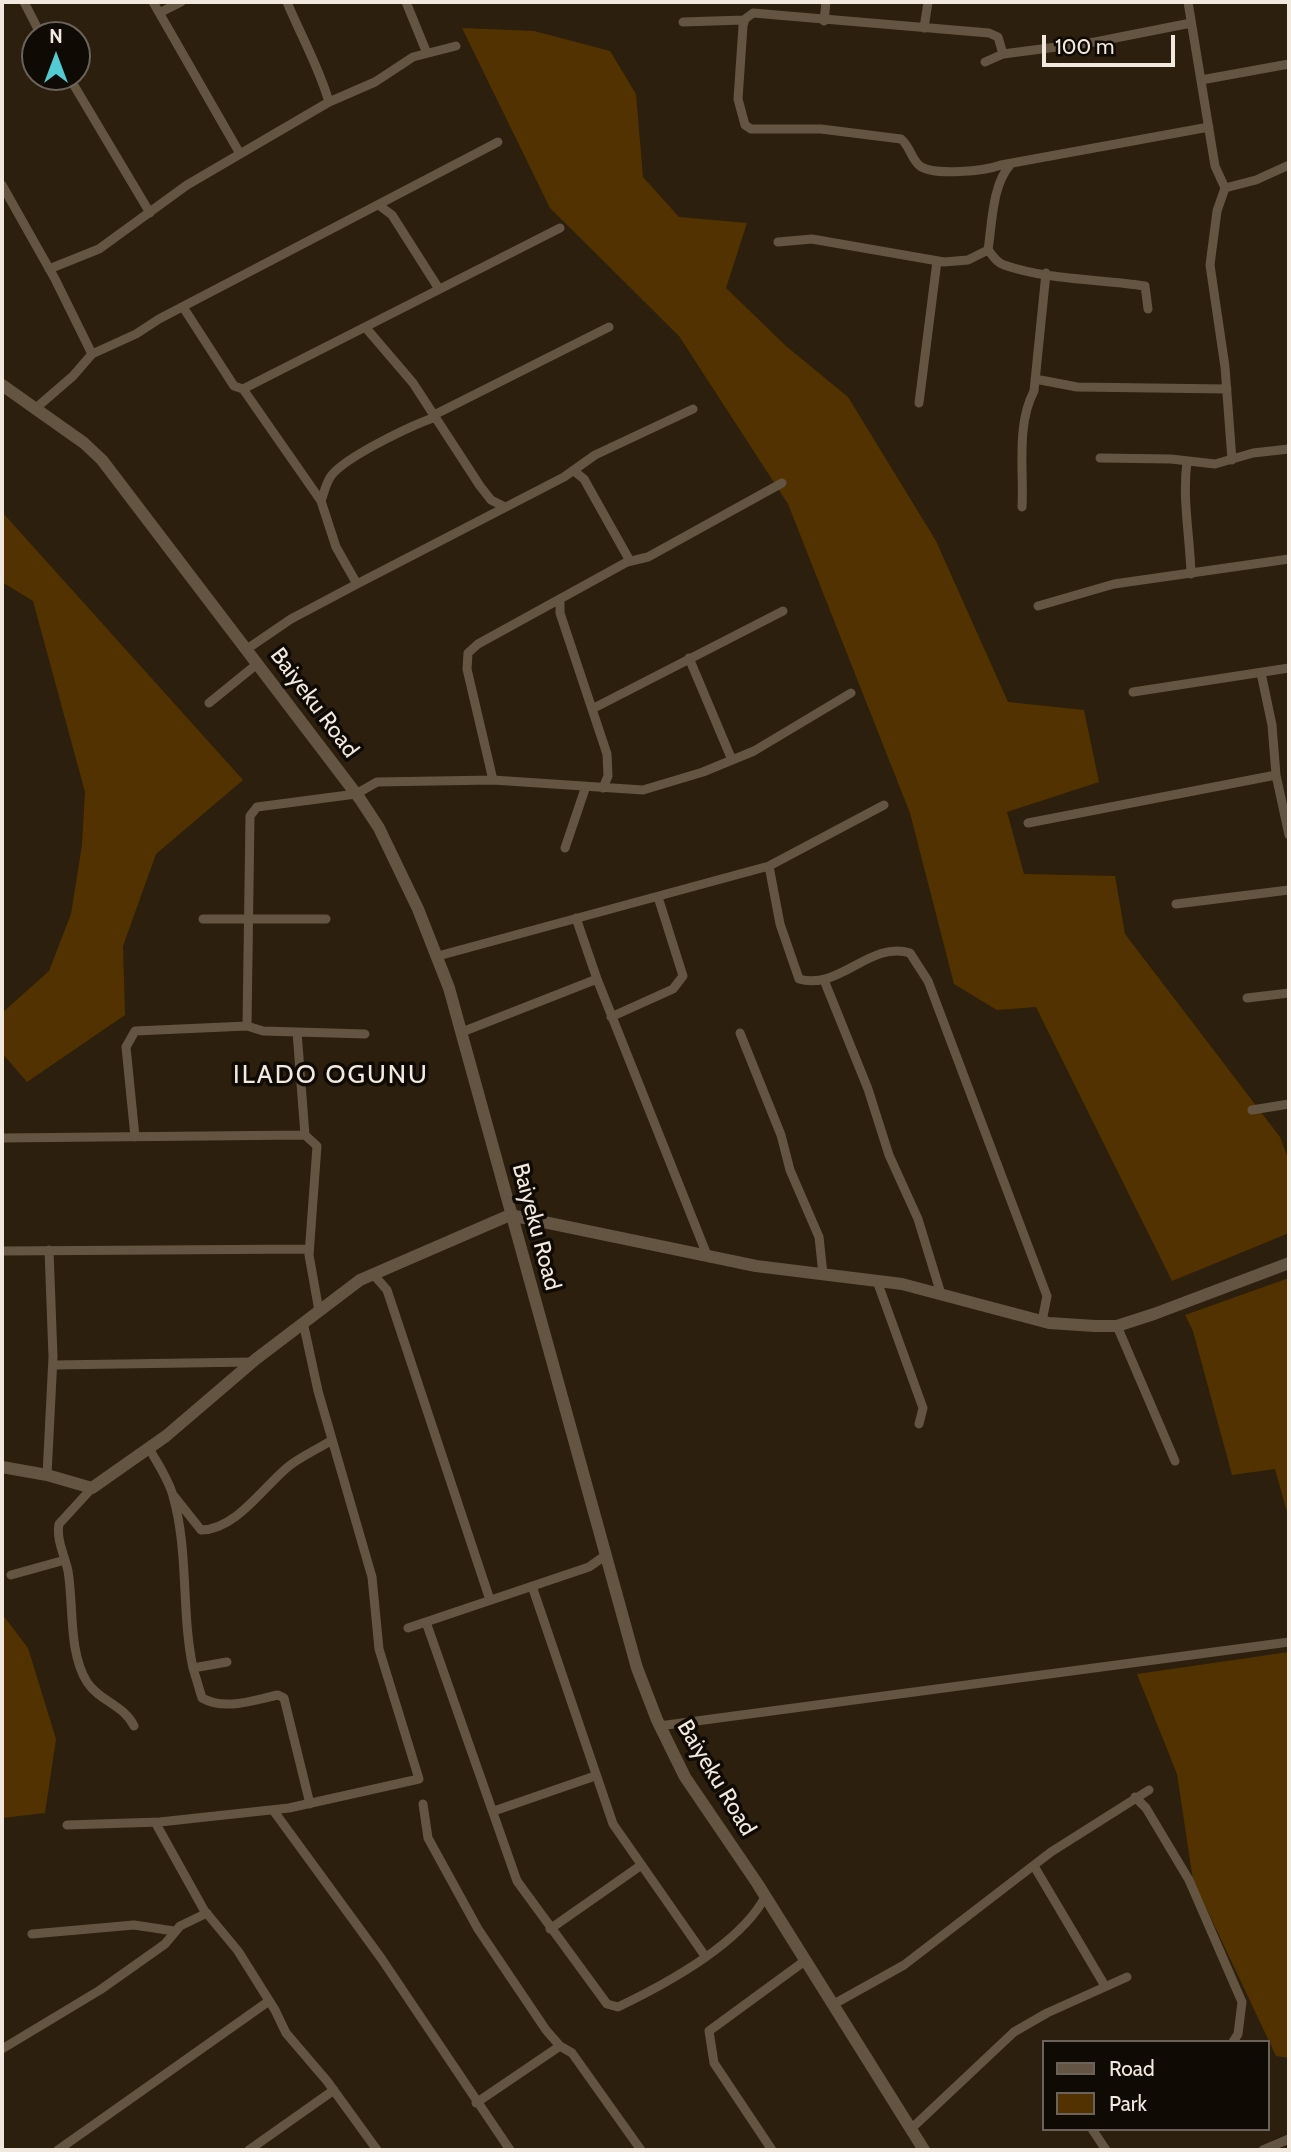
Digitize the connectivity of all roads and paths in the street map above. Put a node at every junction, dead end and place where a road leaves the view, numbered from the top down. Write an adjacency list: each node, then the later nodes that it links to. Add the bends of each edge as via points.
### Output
1 (24, 2): 11 (street)
2 (153, 2): 9 (street)
3 (181, 2): 9 (street)
4 (287, 2): 23 (street)
5 (405, 2): 17 (street)
6 (826, 2): 12 (street)
7 (928, 2): 15 (street)
8 (1188, 2): 14 (street)
9 (162, 12): 26 (street)
10 (744, 20): 12 (street, via 760,13); 13 (street); 29 (street, via 738,99 746,127 821,129 894,138 905,142 913,159 928,170)
11 (34, 21)
12 (824, 21): 15 (street)
13 (683, 22)
14 (1191, 23): 18 (street); 21 (street)
15 (924, 28): 18 (street, via 995,34)
16 (456, 46): 17 (street)
17 (426, 51): 23 (street, via 365,87)
18 (1003, 54): 19 (street)
19 (985, 62)
20 (1289, 64): 21 (street)
21 (1201, 80): 24 (street)
22 (77, 91): 34 (street)
23 (328, 102): 26 (street)
24 (1209, 127): 27 (street); 32 (street, via 1215,166)
25 (498, 142): 33 (street)
26 (239, 152): 34 (street)
27 (1010, 165): 29 (street); 30 (street)
28 (1289, 165): 32 (street)
29 (987, 170): 30 (street)
30 (1000, 183): 37 (street)
31 (2, 185): 39 (street)
32 (1225, 188): 50 (street, via 1210,250)
33 (380, 206): 41 (street, via 392,215); 42 (street)
34 (150, 213): 39 (street, via 99,249)
35 (560, 228): 41 (street)
36 (778, 242): 38 (street, via 812,239)
37 (988, 250): 38 (street, via 968,260); 40 (street, via 1001,265)
38 (937, 261): 51 (street)
39 (49, 269): 46 (street)
40 (1046, 273): 43 (street, via 1145,286); 47 (street)
41 (439, 289): 44 (street)
42 (183, 307): 46 (street); 49 (street, via 234,386)
43 (1148, 309)
44 (370, 326): 49 (street); 54 (street)
45 (608, 327): 54 (street)
46 (92, 354): 52 (street)
47 (1035, 379): 50 (street, via 1077,387); 64 (street, via 1024,430)
48 (2, 385): 52 (main road, Baiyeku Road)
49 (243, 389): 62 (street)
50 (1227, 389): 57 (street)
51 (919, 403)
52 (36, 408): 75 (main road, Baiyeku Road, via 102,460)
53 (693, 410): 59 (street, via 595,454)
54 (435, 416): 61 (street); 62 (street, via 398,430 338,469)
55 (1289, 449): 57 (street)
56 (1100, 458): 58 (street)
57 (1233, 460): 58 (street)
58 (1187, 462): 68 (street)
59 (574, 471): 63 (street); 67 (street, via 584,479)
60 (782, 483): 67 (street, via 648,557)
61 (491, 500): 63 (street); 65 (street)
62 (321, 502): 69 (street, via 336,547)
63 (505, 507): 65 (street)
64 (1022, 508)
65 (491, 515): 69 (street)
66 (1289, 559): 68 (street)
67 (630, 561): 70 (street)
68 (1191, 574): 71 (street, via 1114,584)
69 (357, 584): 75 (street)
70 (560, 601): 72 (street); 74 (street)
71 (1038, 606)
72 (548, 608): 74 (street); 86 (street, via 478,644 466,659)
73 (783, 611): 76 (street)
74 (560, 613): 83 (street)
75 (247, 649): 77 (main road, Baiyeku Road)
76 (689, 658): 83 (street); 84 (street)
77 (257, 664): 82 (street); 89 (main road, Baiyeku Road)
78 (1289, 668): 79 (street)
79 (1261, 673): 80 (street); 85 (street)
80 (1133, 692)
81 (851, 693): 84 (street, via 759,749)
82 (209, 702)
83 (592, 709): 88 (street, via 607,754 608,776)
84 (732, 760): 88 (street, via 643,790)
85 (1276, 775): 91 (street); 92 (street)
86 (493, 780): 87 (street); 89 (street, via 377,782)
87 (586, 786): 88 (street); 93 (street)
88 (603, 788)
89 (356, 794): 100 (street, via 252,811); 102 (main road, Baiyeku Road, via 379,828)
90 (884, 805): 94 (street)
91 (1028, 823)
92 (1289, 835)
93 (565, 848)
94 (769, 866): 96 (street); 104 (street, via 796,977)
95 (1289, 890): 97 (street)
96 (658, 897): 98 (street); 107 (street, via 683,976 673,989)
97 (1175, 904)
98 (576, 918): 102 (street); 103 (street)
99 (203, 919): 100 (street)
100 (248, 919): 101 (street); 108 (street)
101 (326, 919)
102 (438, 956): 110 (main road, Baiyeku Road)
103 (597, 979): 107 (street); 110 (street)
104 (824, 980): 129 (street, via 918,1219); 131 (street, via 894,950 910,953 922,971 941,1008 954,1054 1047,1296)
105 (1289, 993): 106 (street)
106 (1247, 998)
107 (611, 1017): 122 (street)
108 (247, 1026): 109 (street); 116 (street, via 135,1031 126,1047)
109 (297, 1032): 112 (street); 115 (street)
110 (462, 1032): 118 (main road, Baiyeku Road)
111 (740, 1033): 126 (street, via 819,1237)
112 (365, 1034)
113 (1289, 1104): 114 (street)
114 (1252, 1110)
115 (305, 1135): 116 (street); 119 (street, via 317,1146)
116 (135, 1137): 117 (street)
117 (2, 1138)
118 (510, 1215): 122 (main road); 124 (main road); 145 (main road, Baiyeku Road)
119 (309, 1249): 120 (street); 130 (street)
120 (49, 1250): 121 (street); 135 (street)
121 (2, 1251)
122 (707, 1255): 126 (main road)
123 (1289, 1263): 133 (main road)
124 (390, 1267): 125 (main road); 128 (street)
125 (373, 1274): 128 (street); 130 (main road)
126 (823, 1274): 127 (main road)
127 (877, 1281): 129 (main road); 136 (street, via 923,1408)
128 (387, 1290): 148 (street)
129 (941, 1294): 131 (main road)
130 (319, 1311): 132 (main road)
131 (1042, 1321): 133 (main road)
132 (303, 1322): 134 (main road); 137 (street)
133 (1117, 1326): 139 (street)
134 (253, 1362): 135 (street); 138 (main road)
135 (53, 1365): 141 (street)
136 (919, 1424)
137 (332, 1440): 143 (street, via 290,1465 217,1528 201,1530); 159 (street, via 372,1577 379,1648 419,1779)
138 (149, 1448): 142 (main road); 143 (street)
139 (1175, 1461)
140 (2, 1467): 141 (main road)
141 (47, 1475): 142 (main road)
142 (92, 1488): 144 (street, via 59,1524)
143 (173, 1494): 153 (street, via 185,1574 186,1633)
144 (65, 1560): 146 (street); 154 (street, via 74,1640 83,1672 88,1684 128,1715)
145 (607, 1561): 147 (street); 155 (main road, Baiyeku Road, via 637,1668)
146 (11, 1575)
147 (532, 1586): 148 (street); 156 (street)
148 (490, 1600): 149 (street)
149 (426, 1622): 150 (street); 162 (street)
150 (408, 1628)
151 (1289, 1642): 155 (street)
152 (227, 1662): 153 (street)
153 (194, 1668): 159 (street, via 202,1698 213,1704 284,1698)
154 (134, 1726)
155 (660, 1726): 167 (main road, Baiyeku Road, via 685,1777)
156 (595, 1776): 162 (street); 165 (street, via 613,1824)
157 (1149, 1790): 158 (street)
158 (1135, 1797): 166 (street); 180 (street, via 1189,1880 1242,2002)
159 (310, 1804): 161 (street)
160 (423, 1804): 181 (street, via 428,1838 478,1929)
161 (273, 1810): 163 (street); 184 (street, via 381,1958)
162 (494, 1811): 171 (street, via 517,1881)
163 (155, 1822): 164 (street); 168 (street)
164 (67, 1825)
165 (640, 1866): 171 (street); 174 (street)
166 (1034, 1866): 177 (street); 179 (street, via 904,1965)
167 (765, 1897): 169 (main road, Baiyeku Road); 170 (street)
168 (206, 1913): 172 (street); 178 (street)
169 (776, 1914): 170 (street); 175 (main road, Baiyeku Road)
170 (755, 1917): 174 (street)
171 (550, 1929): 174 (street, via 613,2007 644,1995)
172 (174, 1931): 173 (street, via 134,1925); 182 (street, via 164,1944 100,1990)
173 (32, 1934)
174 (705, 1956)
175 (806, 1960): 179 (main road, Baiyeku Road); 193 (street, via 709,2031 714,2063)
176 (1127, 1977): 177 (street)
177 (1105, 1986): 185 (street, via 1014,2032)
178 (269, 2001): 183 (street, via 286,2033); 188 (street)
179 (834, 2004): 185 (main road, Baiyeku Road)
180 (1234, 2040)
181 (560, 2046): 184 (street); 192 (street, via 572,2053)
182 (2, 2049)
183 (334, 2091): 189 (street); 190 (street)
184 (476, 2103): 191 (street)
185 (912, 2128): 194 (main road, Baiyeku Road)
186 (1093, 2131): 195 (street)
187 (1289, 2139): 196 (street)
188 (58, 2150)
189 (249, 2150)
190 (377, 2150)
191 (510, 2150)
192 (641, 2150)
193 (772, 2150)
194 (924, 2150)
195 (1106, 2150)
196 (1263, 2150)

